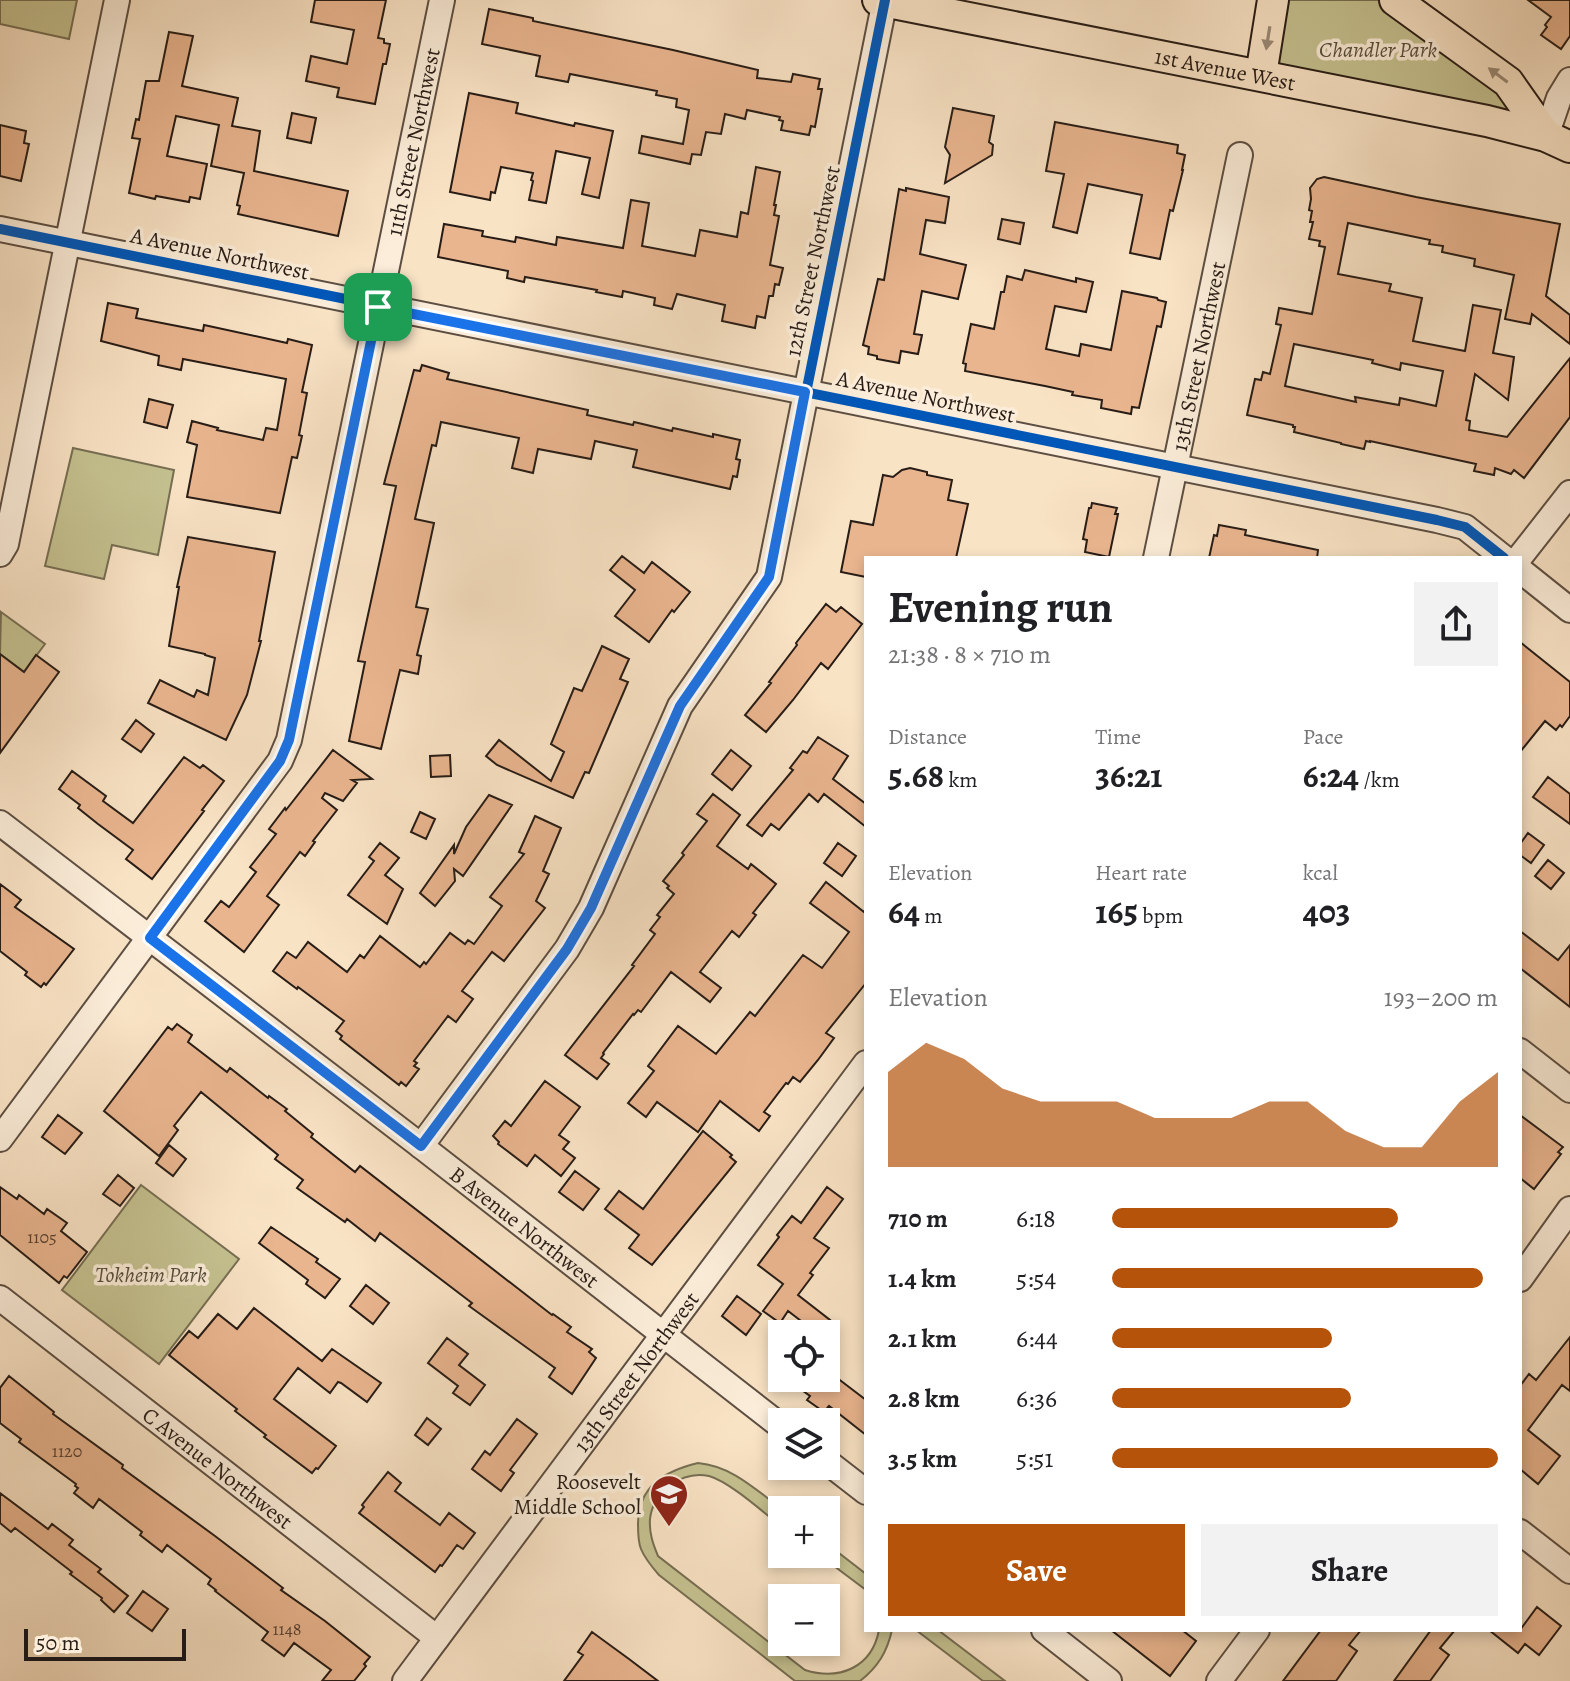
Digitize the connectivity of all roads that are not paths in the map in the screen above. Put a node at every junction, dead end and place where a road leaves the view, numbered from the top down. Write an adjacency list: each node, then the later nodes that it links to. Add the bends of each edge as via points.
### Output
1 (117, 0): 11 (street)
2 (442, 0): 12 (street, 11th Street Northwest)
3 (883, 0): 6 (main road, 1st Avenue West); 13 (street, 12th Street Northwest)
4 (1273, 0): 6 (main road, one-way to 6)
5 (1395, 0): 8 (main road, one-way to 5, via 1508,82)
6 (1261, 75): 8 (main road, 1st Avenue West, via 1487,121)
7 (1570, 80): 8 (street, via 1559,98)
8 (1558, 142)
9 (1240, 155): 14 (street, 13th Street Northwest)
10 (0, 229): 11 (street, A Avenue Northwest)
11 (66, 242): 12 (street, A Avenue Northwest); 16 (street)
12 (378, 307): 13 (street, A Avenue Northwest); 23 (street, 11th Street Northwest, via 289,740 280,761)
13 (805, 392): 14 (street, A Avenue Northwest); 28 (street, 12th Street Northwest, via 769,577 680,706 591,908 567,949)
14 (1175, 468): 17 (street, 13th Street Northwest); 18 (street, A Avenue Northwest, via 1465,527)
15 (1570, 493): 19 (street)
16 (0, 554)
17 (1156, 556)
18 (1501, 556)
19 (1521, 556)
20 (1522, 572): 21 (street)
21 (1570, 610)
22 (0, 823): 23 (street, B Avenue Northwest)
23 (150, 938): 27 (street, 11th Street Northwest); 28 (street, B Avenue Northwest)
24 (1522, 1053): 26 (street)
25 (864, 1066): 32 (street, 13th Street Northwest)
26 (1570, 1090)
27 (0, 1139)
28 (421, 1146): 32 (street, B Avenue Northwest)
29 (1570, 1209): 30 (street)
30 (1522, 1276)
31 (0, 1298): 40 (street, C Avenue Northwest)
32 (663, 1334): 33 (street, B Avenue Northwest); 40 (street, 13th Street Northwest)
33 (768, 1416)
34 (840, 1472): 35 (street)
35 (864, 1490)
36 (1522, 1534): 37 (street)
37 (1570, 1571)
38 (1047, 1632): 42 (street)
39 (1256, 1632): 43 (street)
40 (437, 1638): 41 (street, 13th Street Northwest)
41 (405, 1681)
42 (1109, 1681)
43 (1219, 1681)

